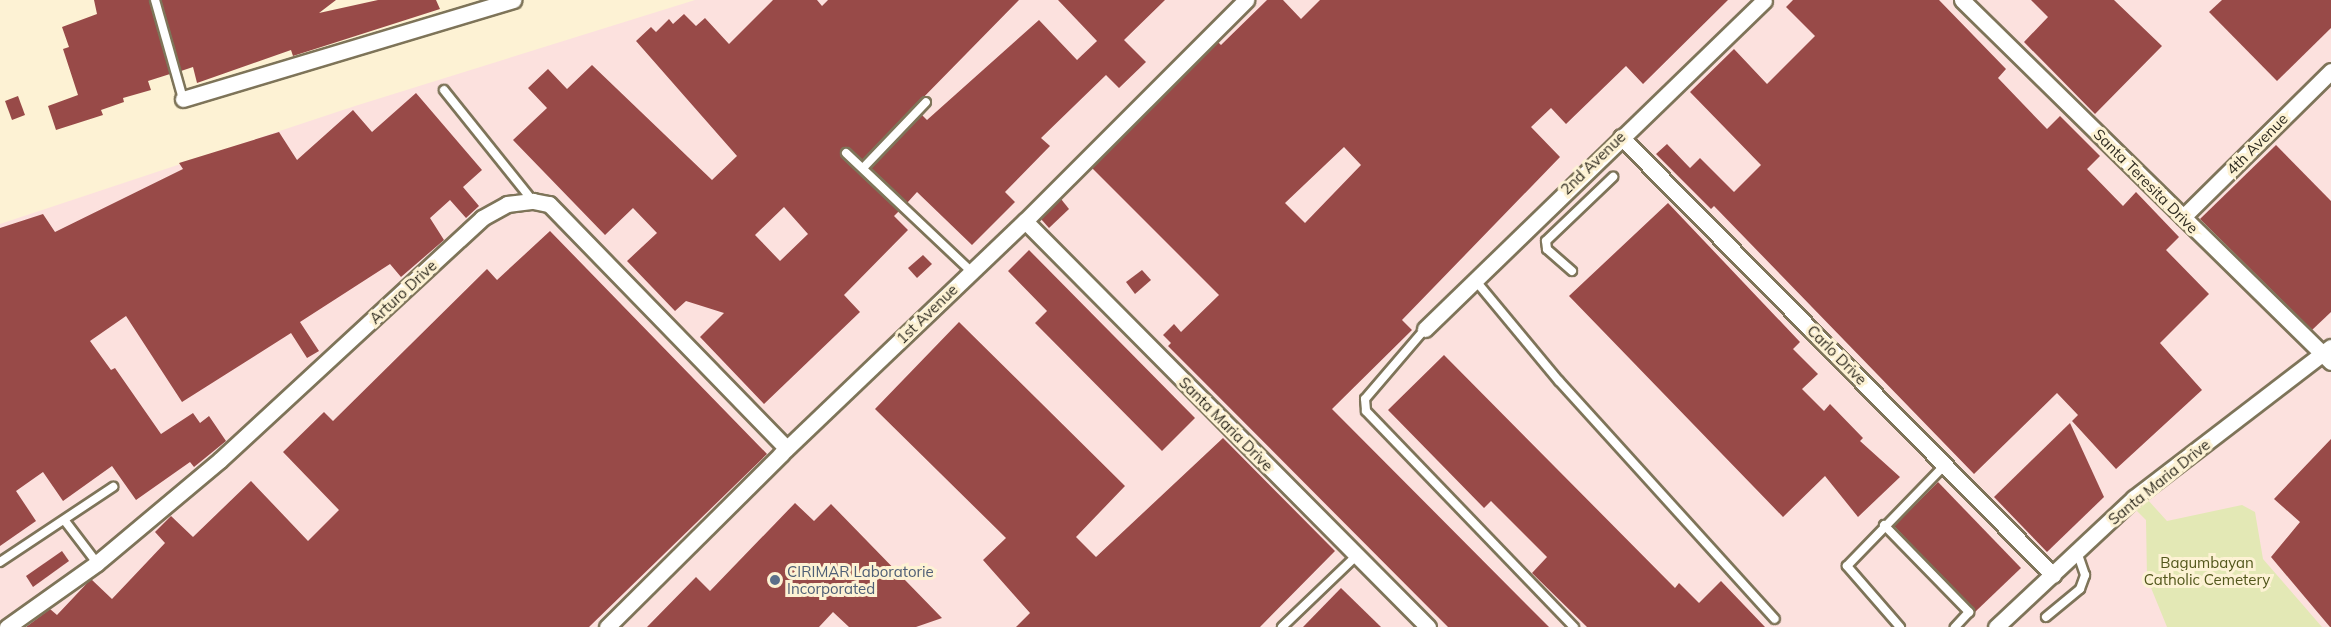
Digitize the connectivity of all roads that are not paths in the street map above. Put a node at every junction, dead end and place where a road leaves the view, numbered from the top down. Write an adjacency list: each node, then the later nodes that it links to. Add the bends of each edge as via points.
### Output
1 (155, 0): 8 (lane)
2 (514, 0): 8 (street)
3 (1246, 0): 16 (street, 1st Avenue)
4 (1764, 0): 10 (street, 2nd Avenue)
5 (1962, 0): 15 (street, Santa Teresita Drive)
6 (2331, 71): 15 (street, 4th Avenue)
7 (444, 90): 14 (lane)
8 (183, 99)
9 (926, 102): 12 (lane)
10 (1621, 137): 19 (street, 2nd Avenue); 23 (street, Carlo Drive)
11 (846, 153): 12 (lane)
12 (863, 168): 18 (lane)
13 (1613, 177): 17 (lane, via 1546,241 1547,249)
14 (533, 201): 22 (street, via 549,204); 30 (street, Arturo Drive, via 507,204 482,218 287,400)
15 (2183, 217): 21 (street, Santa Teresita Drive)
16 (1025, 221): 18 (street, 1st Avenue); 28 (street, Santa Maria Drive)
17 (1572, 271)
18 (972, 272): 22 (street, 1st Avenue)
19 (1474, 279): 20 (street, 2nd Avenue); 33 (lane, via 1559,381)
20 (1425, 329): 38 (lane, via 1365,399 1366,411)
21 (2328, 355): 27 (street, Santa Maria Drive, via 2134,498)
22 (786, 448): 35 (street, 1st Avenue)
23 (1946, 464): 26 (lane); 31 (street, Carlo Drive)
24 (113, 488): 25 (lane)
25 (65, 521): 29 (lane); 30 (lane)
26 (1884, 525): 39 (lane, via 1846,566); 40 (lane, via 1969,612)
27 (2077, 552): 31 (street, Santa Maria Drive); 32 (lane, via 2085,575 2080,589)
28 (1357, 555): 36 (lane); 37 (street, Santa Maria Drive)
29 (0, 562)
30 (97, 563): 34 (street, Arturo Drive)
31 (2053, 575): 41 (street, Santa Maria Drive)
32 (2046, 617)
33 (1775, 619)
34 (7, 627)
35 (607, 627)
36 (1282, 627)
37 (1428, 627)
38 (1574, 627)
39 (1900, 627)
40 (1955, 627)
41 (1996, 627)

